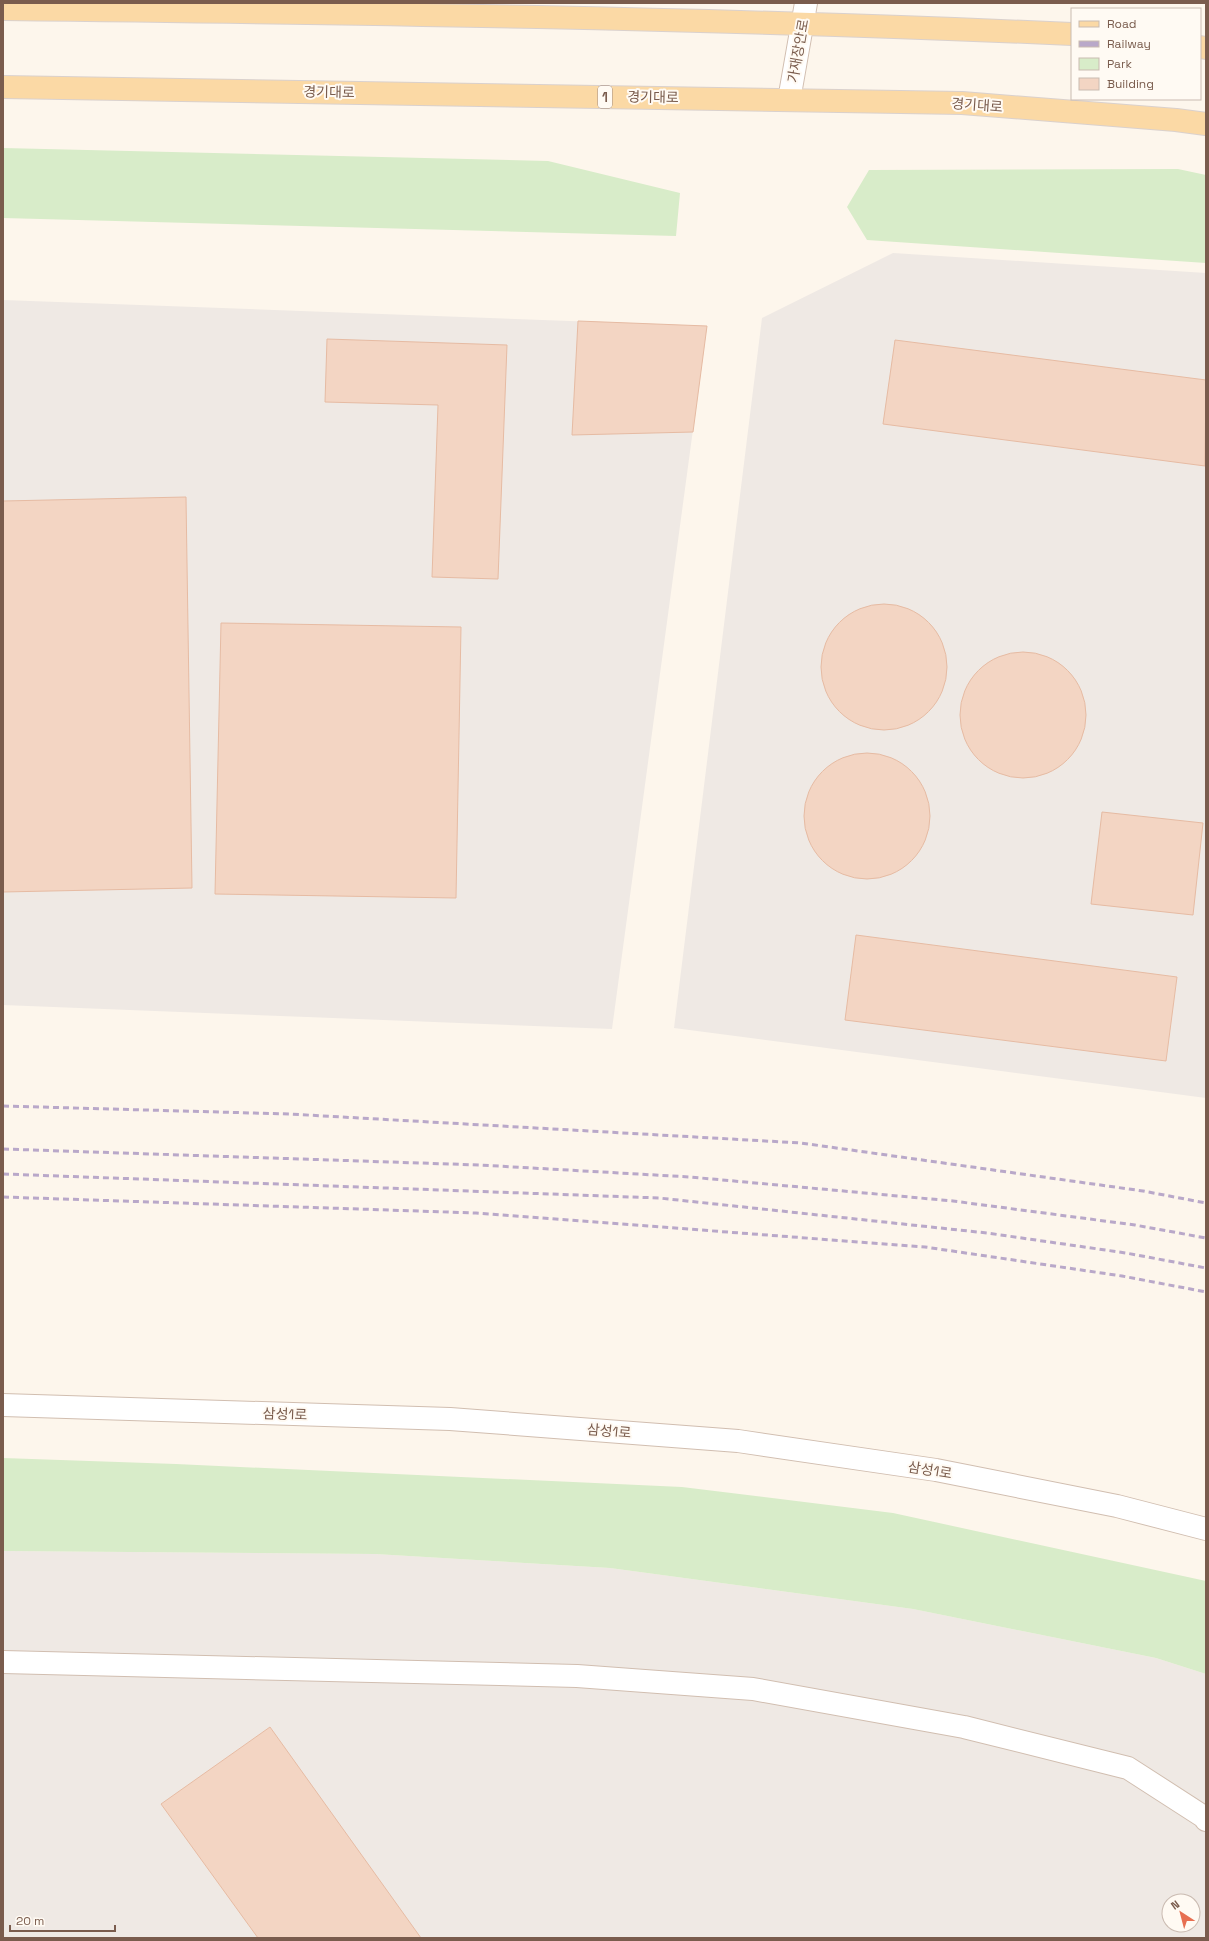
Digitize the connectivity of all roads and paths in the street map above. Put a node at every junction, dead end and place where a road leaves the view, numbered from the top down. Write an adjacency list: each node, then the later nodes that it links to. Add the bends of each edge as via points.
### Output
1 (3, 9): 2 (main road)
2 (804, 13): 3 (main road); 5 (street, 가재장안로)
3 (1071, 34)
4 (3, 87): 5 (main road, 경기대로 / 1)
5 (789, 100): 6 (main road, 경기대로 / 1, via 962,103)
6 (1206, 124)
7 (3, 1405): 8 (street, 삼성1로, via 450,1419 738,1442 936,1470 1117,1506)
8 (1206, 1529)
9 (3, 1662): 10 (street, via 577,1676 753,1689 964,1727 1128,1768)
10 (1206, 1820)

